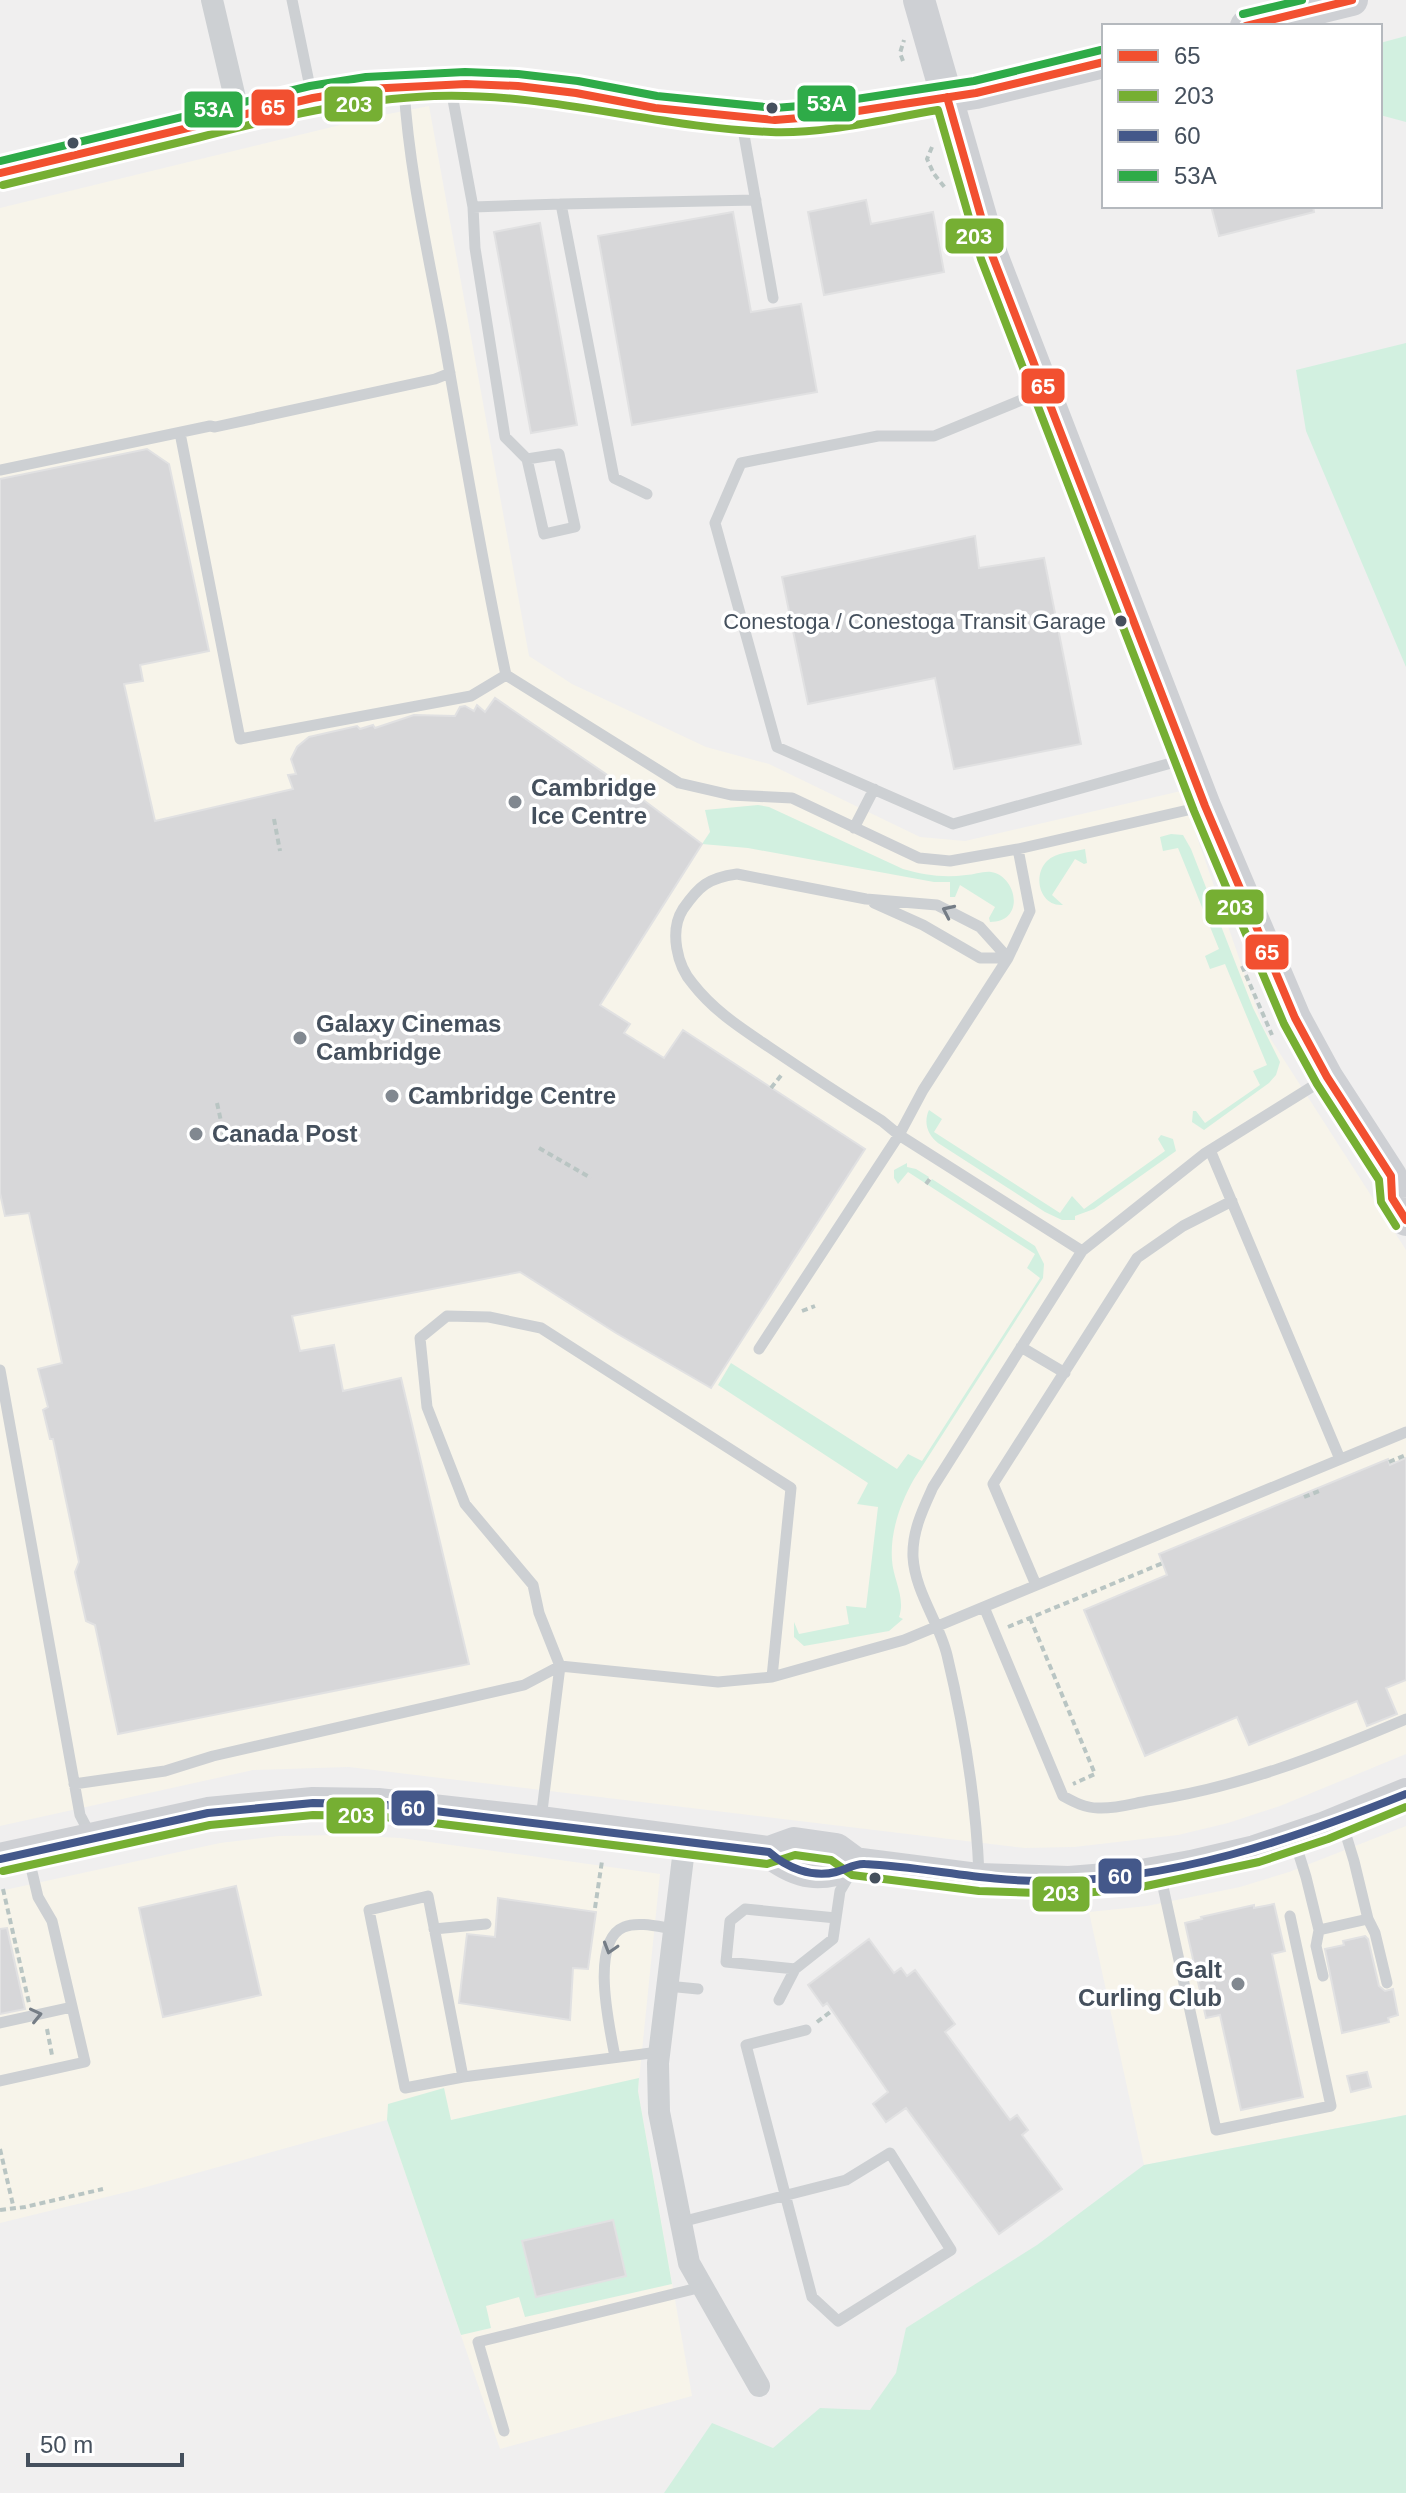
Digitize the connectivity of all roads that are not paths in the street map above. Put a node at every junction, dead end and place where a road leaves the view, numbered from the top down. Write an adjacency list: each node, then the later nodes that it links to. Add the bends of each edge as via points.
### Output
1 (212, 0): 12 (street)
2 (292, 0): 11 (lane)
3 (919, 0): 10 (street)
4 (1352, 0): 5 (street)
5 (1315, 4): 6 (street)
6 (1252, 24)
7 (1102, 62): 10 (street)
8 (451, 84): 9 (street); 13 (street, via 576,93); 17 (lane)
9 (404, 86): 11 (street); 19 (lane)
10 (947, 97): 13 (street, via 825,116); 20 (street, via 992,255)
11 (313, 98): 12 (street)
12 (239, 115): 14 (street)
13 (741, 118): 15 (lane)
14 (0, 173)
15 (756, 200): 16 (lane); 18 (lane)
16 (561, 204): 17 (lane); 24 (lane, via 614,478)
17 (473, 207): 22 (lane, via 505,437)
18 (773, 298)
19 (450, 373): 21 (lane); 25 (lane)
20 (1043, 391): 26 (street); 27 (lane, via 934,436 878,436 741,463 715,523 777,747)
21 (180, 433): 23 (lane); 25 (lane, via 240,739 471,696)
22 (527, 459): 22 (lane, via 544,534 575,527 559,454)
23 (0, 470)
24 (647, 494)
25 (506, 675): 29 (lane, via 679,783 731,795 792,798)
26 (1187, 758): 27 (lane, via 953,824); 28 (street)
27 (874, 789): 29 (lane)
28 (1205, 806): 30 (lane); 33 (street, via 1295,1018)
29 (854, 828): 30 (lane, via 919,858 950,861)
30 (1018, 849): 32 (lane, via 1030,911)
31 (866, 899): 32 (lane, via 980,958); 32 (lane, one-way to 31, via 980,927 937,905); 34 (lane, via 755,876 719,877 701,885 679,915 675,934 691,982 728,1020)
32 (1008, 958): 34 (lane)
33 (1327, 1077): 35 (lane); 36 (street)
34 (899, 1135): 39 (lane); 41 (lane)
35 (1210, 1150): 37 (lane); 39 (lane)
36 (1398, 1179): 38 (street, via 1392,1198)
37 (1232, 1201): 43 (lane, via 1137,1258); 45 (lane)
38 (1406, 1220)
39 (1082, 1251): 40 (lane)
40 (1021, 1347): 43 (lane); 48 (lane, via 917,1520 913,1557)
41 (759, 1349)
42 (0, 1370): 52 (lane)
43 (1065, 1373): 46 (lane, via 993,1484)
44 (1406, 1432): 45 (lane)
45 (1340, 1459): 46 (lane)
46 (1036, 1585): 47 (lane)
47 (984, 1607): 48 (lane); 51 (lane, via 1063,1796 1097,1808 1245,1781)
48 (936, 1627): 50 (lane); 62 (lane, via 946,1652 977,1819)
49 (560, 1666): 50 (lane, via 718,1682); 50 (lane, via 533,1585 465,1504 427,1407 420,1338 447,1316 489,1317 541,1328 791,1488); 52 (lane, via 524,1685 165,1771); 55 (lane)
50 (772, 1677)
51 (1406, 1719)
52 (74, 1784): 56 (lane, via 80,1815)
53 (1406, 1794): 54 (street)
54 (1341, 1820): 57 (street); 65 (lane)
55 (540, 1822): 56 (street, via 378,1804 313,1803 208,1813); 58 (street)
56 (93, 1838): 60 (street)
57 (1293, 1838): 61 (street); 69 (lane)
58 (685, 1841): 59 (street, via 769,1852 790,1868 832,1873); 68 (street)
59 (855, 1863): 62 (street); 64 (lane, via 840,1891)
60 (10, 1867): 76 (lane, via 52,1921)
61 (1160, 1872): 62 (street, via 1069,1882); 63 (lane, via 1216,2130 1331,2106)
62 (979, 1879)
63 (1290, 1916)
64 (836, 1918): 70 (lane, via 833,1939); 70 (lane, via 745,1909 730,1921 726,1962)
65 (1368, 1919): 69 (lane); 72 (lane)
66 (486, 1924): 67 (lane)
67 (434, 1929): 81 (lane); 81 (lane, via 428,1896 369,1910 405,2088)
68 (674, 1929): 73 (street); 80 (lane, one-way to 80, via 626,1926 615,1932 608,1946 606,2004)
69 (1319, 1930): 71 (lane, via 1316,1946)
70 (795, 1969): 75 (lane)
71 (1323, 1976)
72 (1387, 1983)
73 (667, 1986): 74 (lane); 79 (street)
74 (698, 1989)
75 (779, 2000)
76 (72, 2007): 77 (lane, one-way to 76); 82 (lane, via 85,2062)
77 (0, 2023)
78 (806, 2030): 83 (lane, via 746,2045)
79 (659, 2052): 80 (lane); 84 (street, via 659,2112)
80 (615, 2057): 81 (lane)
81 (463, 2077)
82 (0, 2081)
83 (785, 2195): 83 (lane, via 846,2180 890,2153 951,2250 838,2321 812,2297); 84 (lane)
84 (681, 2222): 85 (street, via 689,2263)
85 (702, 2287): 86 (street); 87 (lane, via 478,2342)
86 (759, 2386)
87 (504, 2431)

